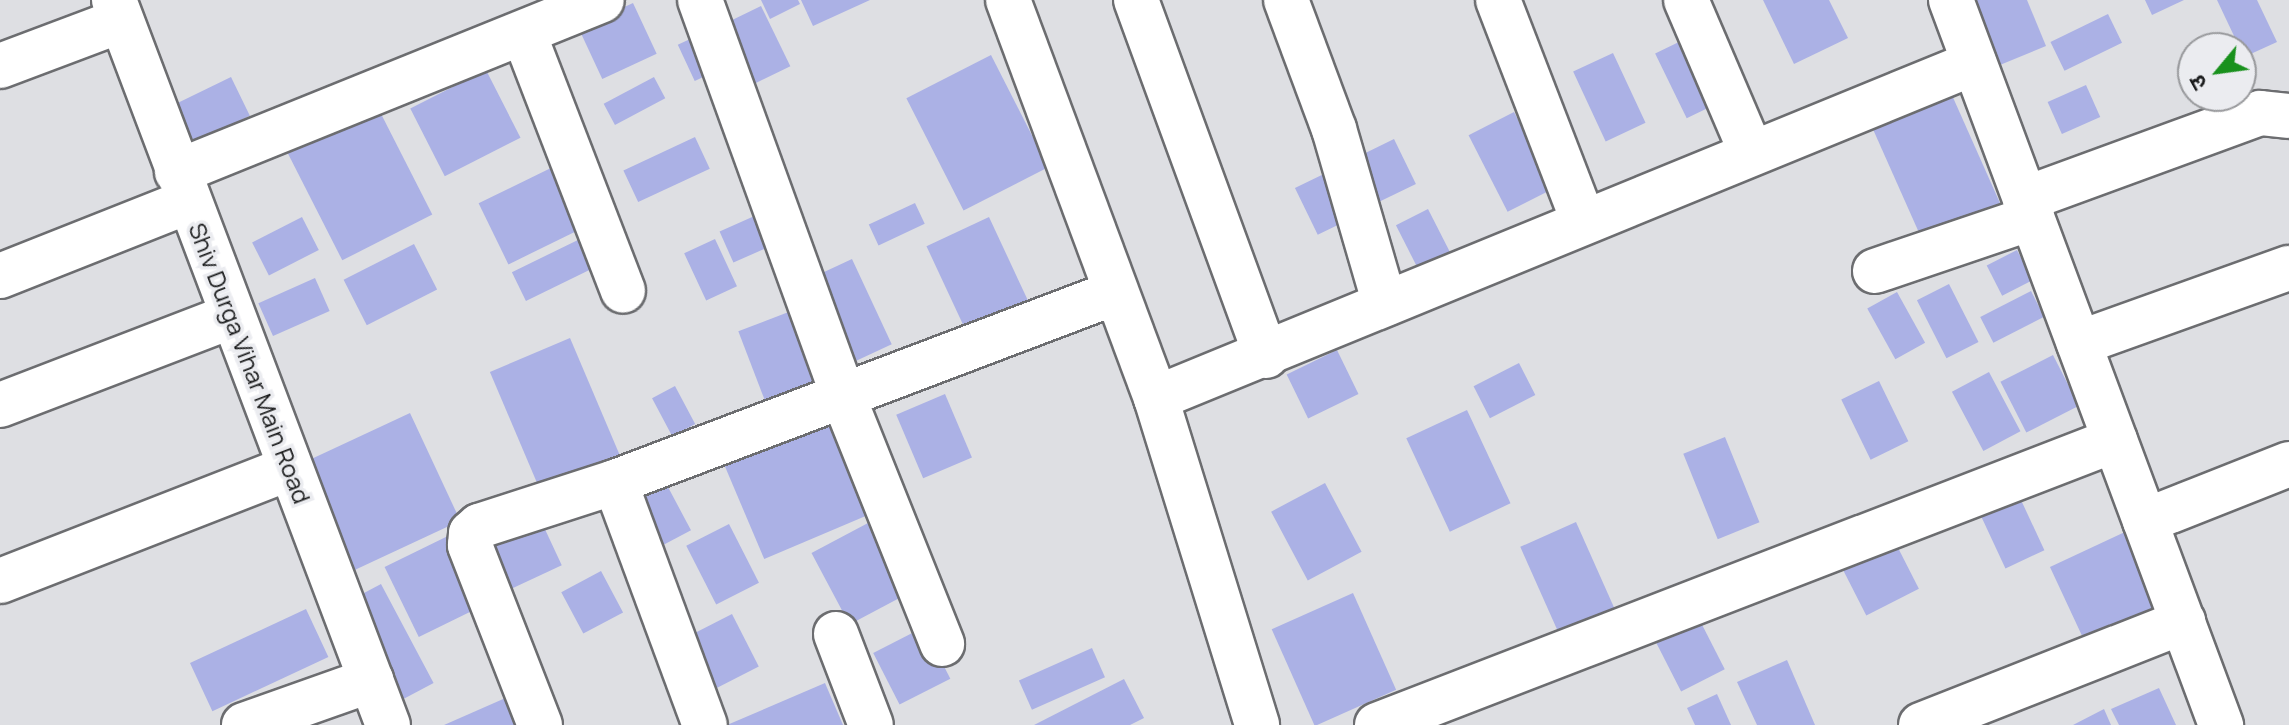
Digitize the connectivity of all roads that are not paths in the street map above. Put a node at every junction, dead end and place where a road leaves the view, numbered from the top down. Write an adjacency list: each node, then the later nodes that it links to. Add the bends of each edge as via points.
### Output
1 (602, 0): 10 (street)
2 (700, 0): 27 (street)
3 (1008, 0): 22 (street)
4 (1136, 0): 26 (street)
5 (1286, 0): 23 (street, via 1334,129)
6 (1498, 0): 17 (street)
7 (1686, 0): 14 (street)
8 (1951, 0): 11 (street)
9 (117, 11): 12 (street); 15 (street, Shiv Durga Vihar Main Road)
10 (524, 34): 15 (street); 21 (street)
11 (1974, 63): 14 (street); 16 (street)
12 (0, 66)
13 (2289, 116): 16 (street, via 2260,113)
14 (1751, 152): 17 (street)
15 (183, 187): 20 (street); 24 (street, Shiv Durga Vihar Main Road)
16 (2029, 208): 19 (street); 25 (street)
17 (1583, 220): 23 (street)
18 (2289, 268): 25 (street)
19 (1875, 271)
20 (0, 276)
21 (623, 291)
22 (1114, 293): 27 (street); 28 (street)
23 (1385, 304): 26 (street)
24 (232, 316): 29 (street); 32 (street, Shiv Durga Vihar Main Road)
25 (2079, 343): 30 (street)
26 (1266, 356): 28 (street)
27 (843, 396): 33 (street); 38 (street)
28 (1156, 398): 45 (street)
29 (0, 405)
30 (2115, 440): 34 (street); 46 (street)
31 (2289, 464): 34 (street)
32 (290, 468): 35 (street); 39 (street, Shiv Durga Vihar Main Road)
33 (615, 482): 42 (street, via 471,533 470,545); 43 (street)
34 (2145, 521): 36 (street)
35 (0, 581)
36 (2183, 622): 47 (street); 48 (street)
37 (836, 634): 44 (street)
38 (942, 644)
39 (371, 680): 40 (street); 41 (street, Shiv Durga Vihar Main Road)
40 (244, 725)
41 (388, 725)
42 (540, 725)
43 (705, 725)
44 (871, 725)
45 (1257, 725)
46 (1377, 725)
47 (1921, 725)
48 (2221, 725)

